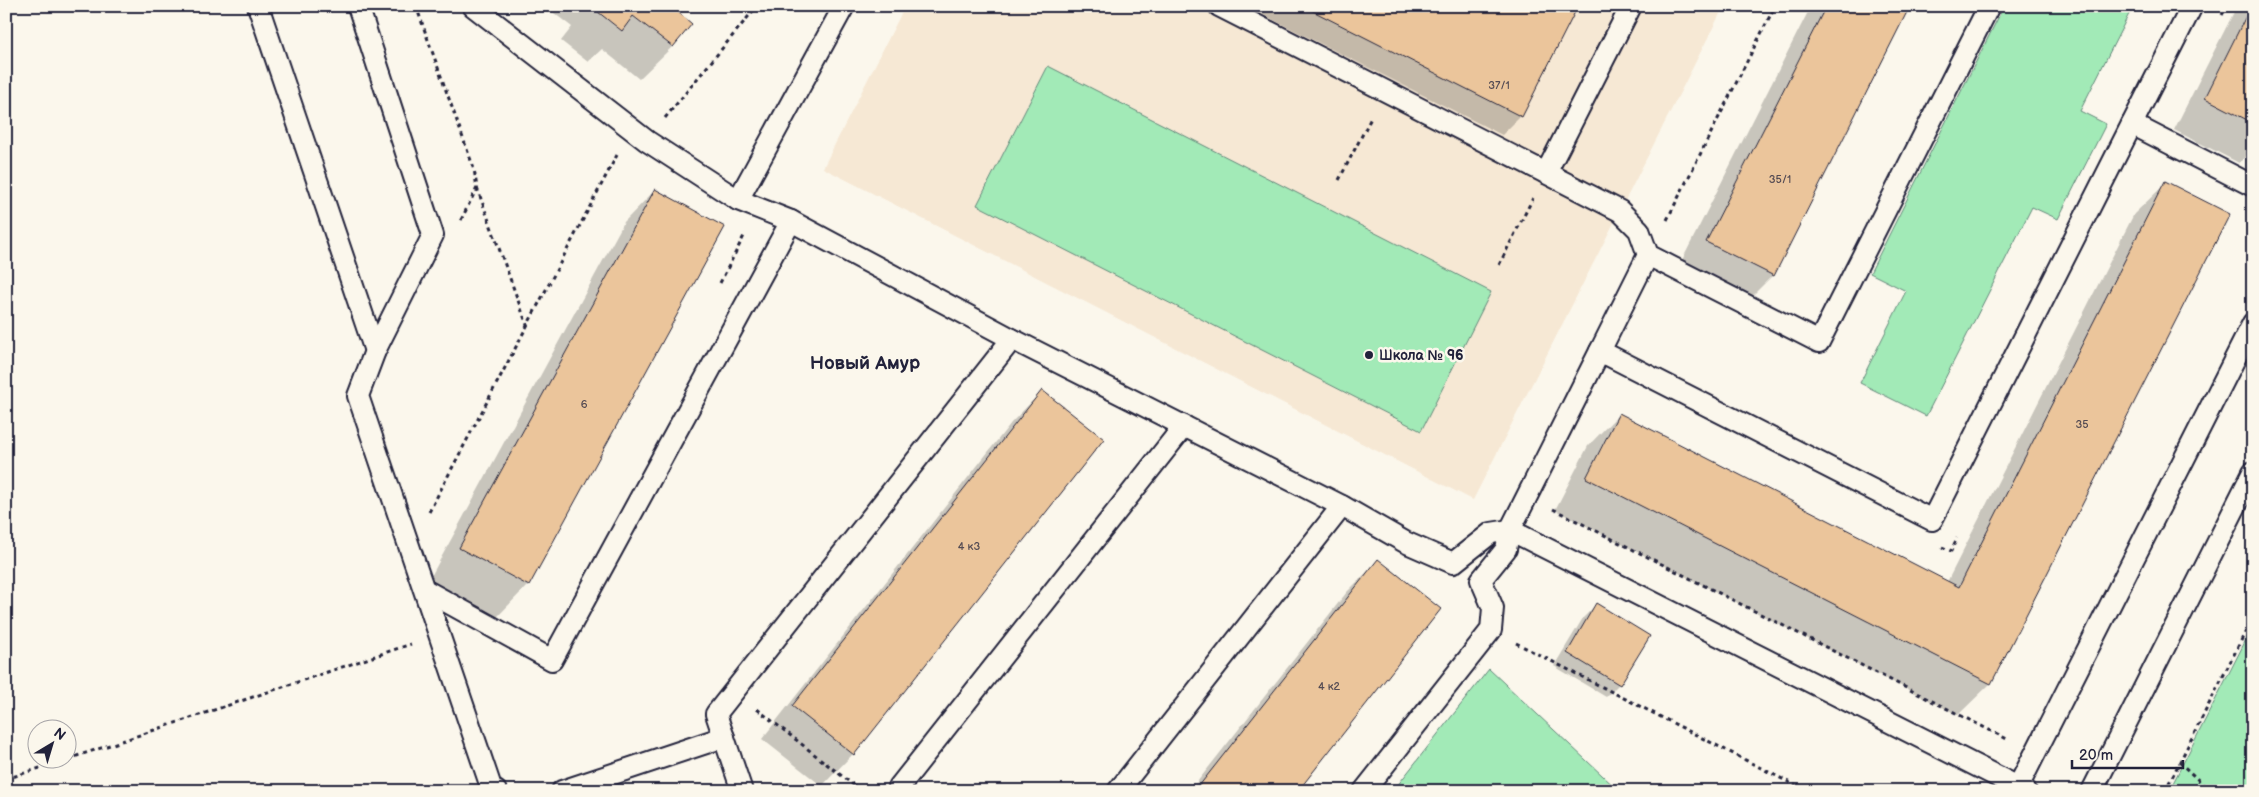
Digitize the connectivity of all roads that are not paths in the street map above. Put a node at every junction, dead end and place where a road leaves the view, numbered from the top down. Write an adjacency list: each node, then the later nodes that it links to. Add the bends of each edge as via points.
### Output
1 (258, 6): 17 (lane)
2 (358, 6): 17 (lane, via 433,235)
3 (473, 6): 12 (lane, via 646,141)
4 (844, 6): 12 (lane)
5 (1219, 6): 10 (lane)
6 (1631, 6): 10 (lane)
7 (1989, 6): 14 (lane, via 1819,342)
8 (2192, 6): 9 (lane)
9 (2132, 124): 11 (lane); 18 (lane, via 1932,520)
10 (1546, 173): 14 (lane, via 1620,210 1639,230)
11 (2253, 186)
12 (738, 200): 13 (lane)
13 (791, 221): 16 (lane); 25 (lane, via 552,660)
14 (1648, 255): 18 (lane)
15 (2253, 324): 27 (lane)
16 (1012, 339): 19 (lane); 26 (lane, via 716,714)
17 (375, 351): 25 (lane, via 358,396)
18 (1600, 351): 22 (lane)
19 (1184, 426): 21 (lane); 31 (lane, via 899,787)
20 (2253, 472): 34 (lane)
21 (1342, 506): 23 (lane, via 1405,542); 32 (lane)
22 (1510, 530): 23 (lane, via 1490,533); 24 (lane, via 1506,548); 27 (lane)
23 (1452, 563): 24 (lane)
24 (1481, 580): 33 (lane, via 1493,608 1491,630)
25 (425, 590): 28 (lane, via 492,790)
26 (724, 737): 29 (lane); 30 (lane)
27 (2020, 790)
28 (496, 791)
29 (562, 791)
30 (742, 791)
31 (903, 791)
32 (1118, 791)
33 (1364, 791)
34 (2092, 791)

